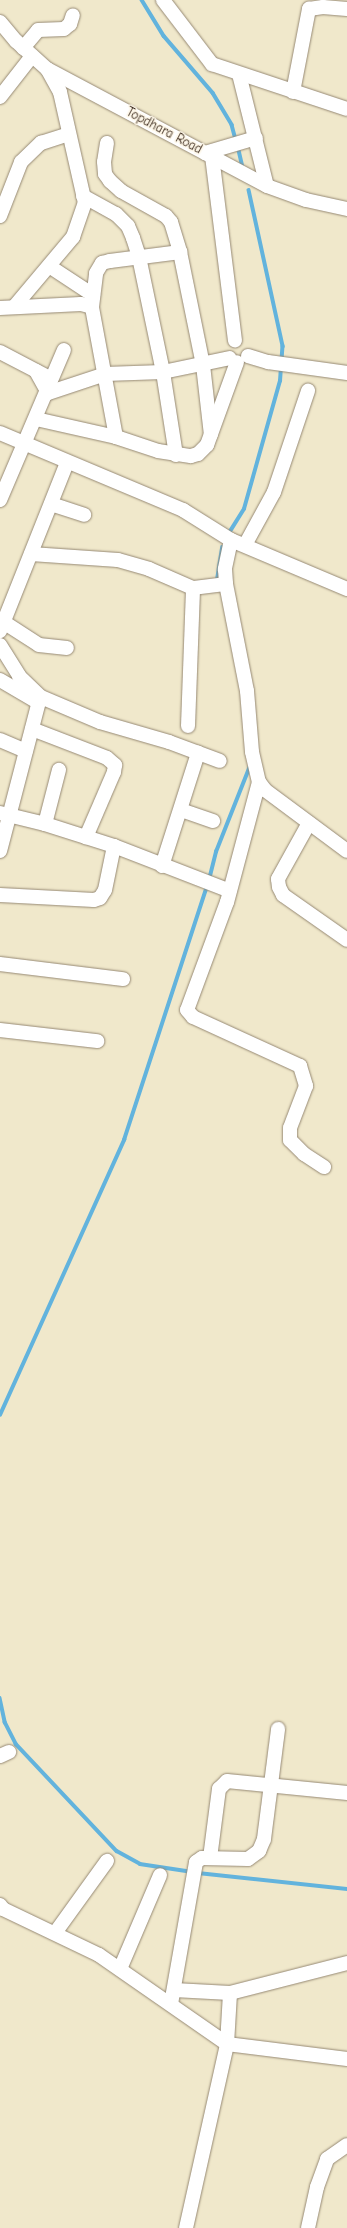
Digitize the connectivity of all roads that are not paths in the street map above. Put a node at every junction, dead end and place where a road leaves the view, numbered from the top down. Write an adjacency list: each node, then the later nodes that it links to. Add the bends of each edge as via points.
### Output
1 (163, 0): 7 (street, via 205,58 223,69)
2 (347, 9): 8 (street, via 309,8)
3 (73, 15): 5 (street, via 70,24 64,29 38,30)
4 (0, 22): 5 (street, Topdhara Road)
5 (28, 48): 6 (street, Topdhara Road); 9 (street)
6 (47, 69): 11 (street, via 60,92); 14 (street, Topdhara Road)
7 (239, 74): 8 (street); 12 (street)
8 (293, 92): 10 (street)
9 (0, 97)
10 (347, 109)
11 (69, 134): 16 (street); 18 (street, via 42,143 21,162)
12 (250, 140): 14 (street); 15 (street)
13 (107, 143): 19 (street, via 105,174 122,191 166,216 171,222)
14 (209, 155): 15 (street, Topdhara Road); 26 (street, via 235,341 228,350)
15 (267, 186): 17 (street, Topdhara Road, via 306,200)
16 (83, 196): 20 (street, via 116,214 128,226); 21 (street, via 85,203 73,237)
17 (347, 209)
18 (0, 216)
19 (180, 252): 20 (street); 27 (street)
20 (139, 257): 22 (street, via 102,263 96,273); 28 (street)
21 (49, 266): 22 (street); 23 (street)
22 (92, 301): 23 (street, via 81,304); 29 (street)
23 (7, 307)
24 (64, 350): 31 (street)
25 (0, 352): 31 (street, via 36,371)
26 (239, 358): 27 (street); 30 (street); 35 (street)
27 (203, 365): 28 (street); 35 (street)
28 (163, 372): 29 (street); 38 (street)
29 (105, 374): 31 (street); 36 (street)
30 (347, 374)
31 (50, 386): 33 (street)
32 (308, 391): 44 (street, via 274,492)
33 (36, 418): 36 (street); 37 (street)
34 (0, 433): 37 (street)
35 (211, 435): 38 (street, via 207,445 198,454)
36 (116, 437): 38 (street)
37 (25, 444): 39 (street); 40 (street)
38 (176, 455)
39 (67, 464): 41 (street); 43 (street, via 182,510)
40 (0, 500)
41 (51, 504): 42 (street); 45 (street)
42 (84, 515)
43 (231, 540): 44 (street); 46 (street, via 225,568)
44 (245, 546): 48 (street)
45 (31, 554): 47 (street, via 118,560 149,569); 49 (street)
46 (226, 584): 47 (street); 61 (street, via 247,691 252,752)
47 (193, 588): 54 (street)
48 (347, 589)
49 (3, 627): 51 (street, via 39,645)
50 (0, 645): 53 (street, via 19,676)
51 (67, 648)
52 (0, 680): 53 (street)
53 (40, 701): 55 (street); 58 (street)
54 (188, 726)
55 (32, 729): 57 (street); 67 (street, via 108,758 115,765)
56 (0, 740): 57 (street)
57 (26, 751): 63 (street)
58 (198, 753): 59 (street); 62 (street)
59 (220, 761)
60 (59, 770): 66 (street)
61 (259, 782): 65 (street, via 265,790); 72 (street)
62 (182, 810): 64 (street); 71 (street)
63 (4, 814): 66 (street); 69 (street)
64 (213, 821)
65 (309, 823): 70 (street); 74 (street, via 278,879 279,886 284,895)
66 (45, 824): 67 (street)
67 (86, 837): 68 (street)
68 (114, 846): 71 (street); 73 (street, via 105,890 100,898 94,900)
69 (0, 851)
70 (347, 851)
71 (162, 866): 72 (street)
72 (230, 891): 79 (street, via 187,1010 193,1016 300,1066 306,1086 290,1128 290,1140 304,1154)
73 (0, 895)
74 (347, 940)
75 (0, 964): 76 (street)
76 (123, 979)
77 (0, 1030): 78 (street)
78 (97, 1041)
79 (324, 1166)
80 (278, 1729): 81 (street)
81 (272, 1785): 82 (street); 83 (street, via 259,1851 248,1859); 83 (street, via 235,1781 222,1784)
82 (347, 1793)
83 (210, 1858): 91 (street, via 199,1858 196,1862)
84 (107, 1861): 87 (street)
85 (160, 1875): 89 (street)
86 (1, 1909): 87 (street)
87 (55, 1933): 89 (street)
88 (347, 1963): 90 (street)
89 (120, 1969): 91 (street)
90 (230, 1993): 91 (street); 92 (street)
91 (172, 1997): 92 (street)
92 (227, 2044): 93 (street); 95 (street)
93 (347, 2059)
94 (347, 2145): 96 (street, via 327,2159 317,2187)
95 (186, 2228)
96 (308, 2228)

